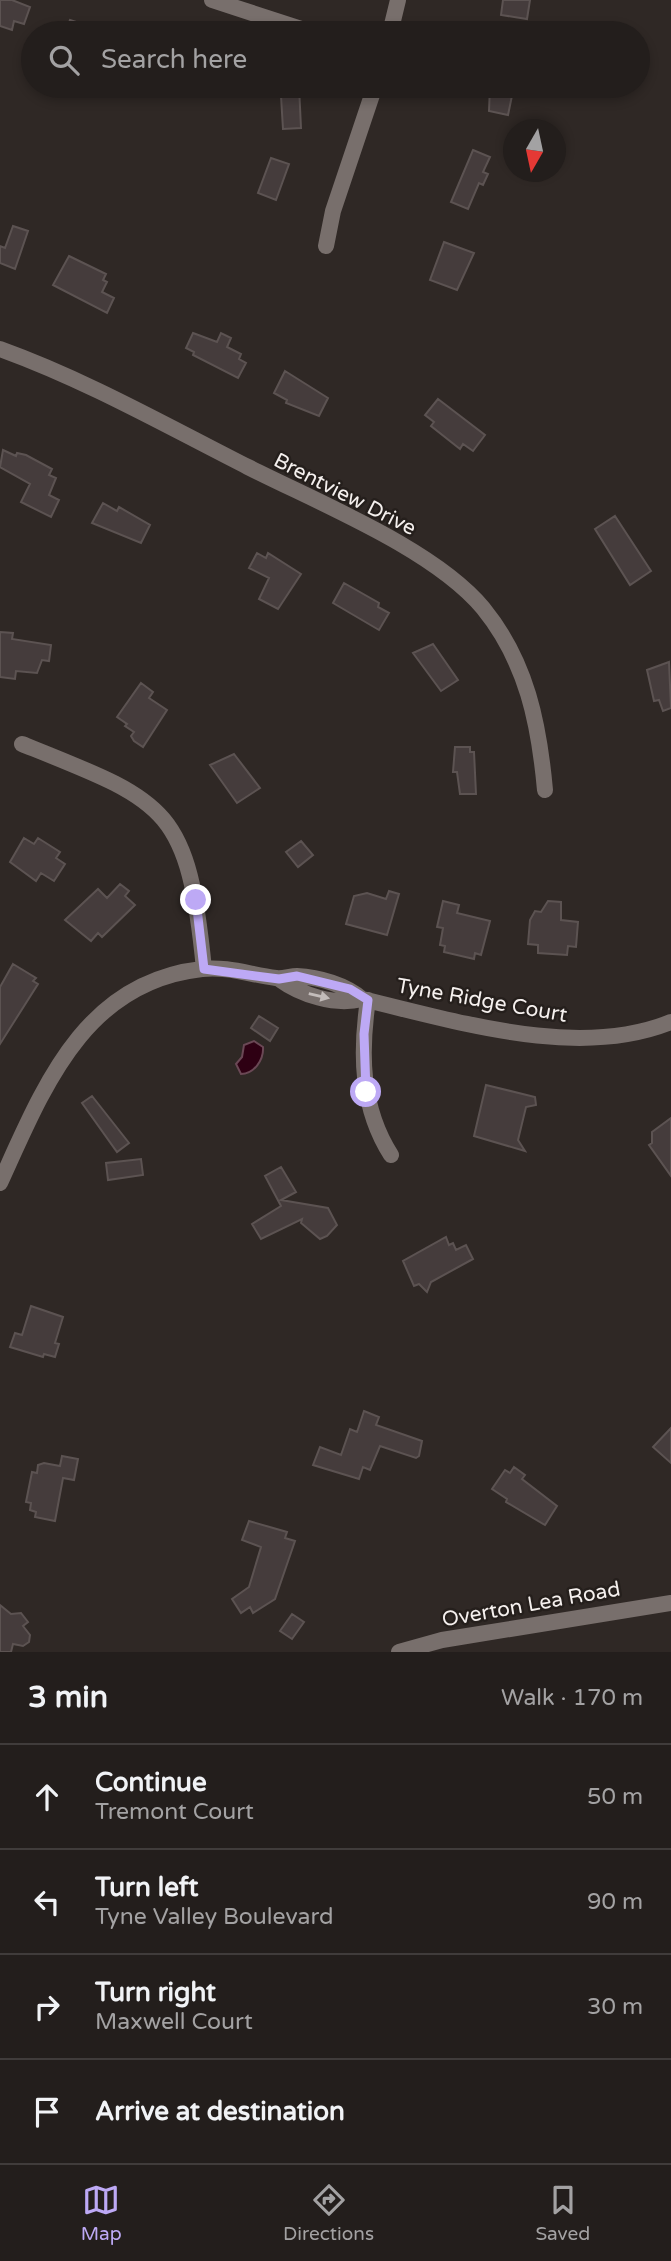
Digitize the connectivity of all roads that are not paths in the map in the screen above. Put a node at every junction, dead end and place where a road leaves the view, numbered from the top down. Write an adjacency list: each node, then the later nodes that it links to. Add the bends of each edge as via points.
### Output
1 (212, 0): 3 (street)
2 (398, 0): 4 (street)
3 (277, 21)
4 (393, 21)
5 (371, 98): 6 (street)
6 (326, 246)
7 (0, 349): 9 (street, Brentview Drive, via 74,379 408,550 452,577 485,611 523,676 540,735)
8 (22, 744): 10 (street, via 119,784 166,820 192,877)
9 (545, 790)
10 (204, 969): 11 (street, Tyne Ridge Court, via 279,979 295,990 347,1003); 14 (street, via 136,989 73,1044 44,1089)
11 (365, 1000): 12 (street, Tyne Ridge Court, via 485,1026 569,1038 634,1031); 13 (street, via 366,1092)
12 (671, 1021)
13 (391, 1155)
14 (0, 1183)
15 (671, 1603): 16 (street, Overton Lea Road, via 442,1640)
16 (398, 1652)

